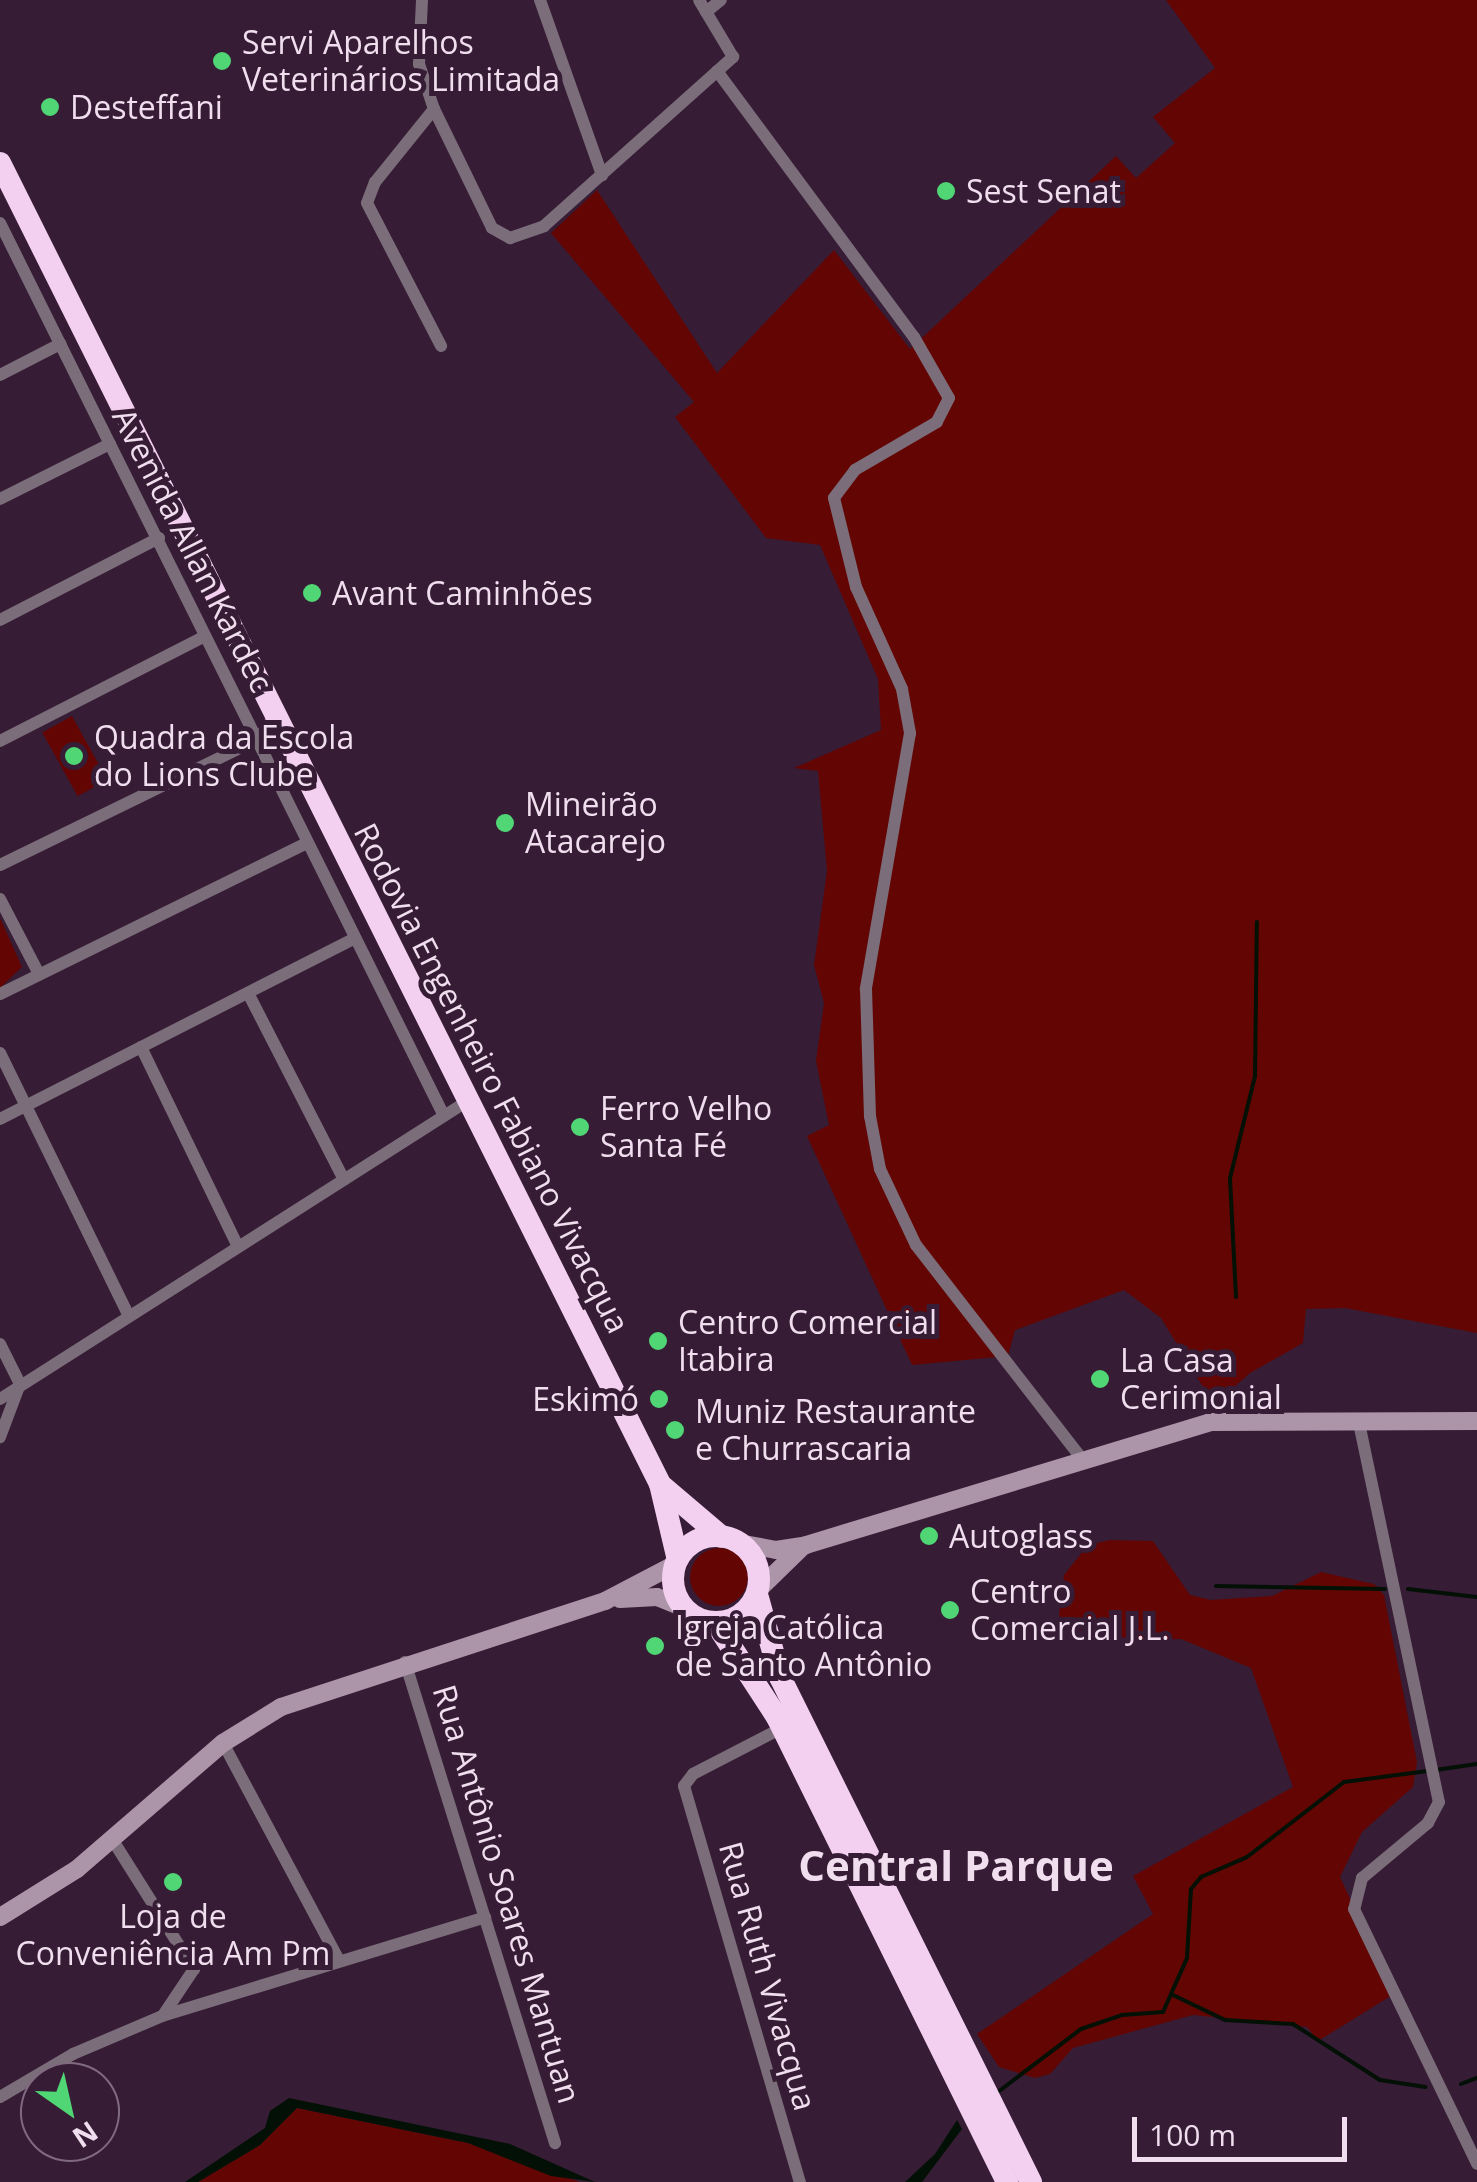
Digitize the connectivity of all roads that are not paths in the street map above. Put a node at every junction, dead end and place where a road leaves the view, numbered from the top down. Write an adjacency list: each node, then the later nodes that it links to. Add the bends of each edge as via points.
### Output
1 (422, 0): 6 (street, via 419,64)
2 (540, 0): 8 (street)
3 (720, 0): 4 (street)
4 (702, 6): 5 (street, via 733,57)
5 (718, 71): 8 (street); 44 (street, via 914,337 948,398 937,422 855,470 834,498 856,587 902,689 910,733 866,989 870,1116 880,1168 916,1246)
6 (434, 109): 8 (street, via 500,234 534,233); 12 (street, via 374,182 367,203)
7 (0, 163): 19 (highway, Rodovia Engenheiro Fabiano Vivacqua)
8 (602, 174)
9 (0, 223): 10 (street, Avenida Allan Kardec)
10 (6, 249): 11 (street, Avenida Allan Kardec)
11 (60, 344): 13 (street); 14 (street, Avenida Allan Kardec)
12 (442, 346)
13 (0, 375)
14 (110, 444): 15 (street); 16 (street, Avenida Allan Kardec)
15 (0, 499)
16 (159, 538): 17 (street); 18 (street, Avenida Allan Kardec)
17 (0, 620)
18 (206, 636): 20 (street, Avenida Allan Kardec); 21 (street)
19 (275, 716): 20 (street); 31 (highway, Rodovia Engenheiro Fabiano Vivacqua)
20 (258, 739): 22 (street, Avenida Allan Kardec); 23 (street)
21 (0, 741)
22 (307, 843): 25 (street, Avenida Allan Kardec); 26 (street)
23 (0, 865)
24 (0, 899): 26 (street)
25 (354, 938): 27 (street); 33 (street, Avenida Allan Kardec)
26 (40, 974): 28 (street)
27 (248, 992): 29 (street); 35 (street)
28 (0, 994)
29 (141, 1047): 32 (street); 36 (street)
30 (0, 1053): 32 (street)
31 (466, 1102): 33 (street); 45 (highway, Rodovia Engenheiro Fabiano Vivacqua)
32 (26, 1106): 34 (street); 37 (street)
33 (444, 1116): 35 (street)
34 (0, 1120)
35 (344, 1180): 36 (street)
36 (238, 1247): 37 (street)
37 (129, 1316): 39 (street)
38 (0, 1344): 39 (street)
39 (20, 1384): 40 (street); 43 (street)
40 (0, 1398)
41 (1477, 1421): 42 (main road)
42 (1359, 1423): 44 (main road, via 1210,1422); 65 (street, via 1436,1780 1434,1817 1362,1878 1352,1898)
43 (0, 1437)
44 (1081, 1458): 47 (main road)
45 (660, 1484): 46 (highway, Rodovia Engenheiro Fabiano Vivacqua, via 682,1509); 48 (highway, Rodovia Engenheiro Fabiano Vivacqua)
46 (729, 1540): 47 (main road, via 776,1550); 48 (highway, via 693,1540); 49 (highway, via 753,1558)
47 (806, 1545): 49 (main road)
48 (675, 1561): 50 (main road); 51 (highway, via 672,1586)
49 (759, 1593): 52 (highway, via 745,1614); 61 (highway, via 771,1658)
50 (605, 1601): 51 (main road, via 657,1598); 53 (main road)
51 (687, 1609): 52 (highway)
52 (715, 1622): 54 (highway)
53 (406, 1662): 55 (main road, via 281,1708); 58 (street, Rua Antônio Soares Mantuan)
54 (782, 1728): 61 (highway); 66 (street, Rua Ruth Vivacqua, via 694,1774 684,1786)
55 (223, 1743): 56 (main road); 59 (street)
56 (112, 1840): 57 (main road); 60 (street, via 194,1969)
57 (0, 1917)
58 (484, 1917): 59 (street); 64 (street, Rua Antônio Soares Mantuan)
59 (339, 1960): 60 (street)
60 (162, 2016): 62 (street, via 73,2054)
61 (969, 2083): 63 (highway)
62 (0, 2097)
63 (989, 2123): 67 (highway); 68 (highway)
64 (555, 2143)
65 (1477, 2164)
66 (800, 2182)
67 (1007, 2182)
68 (1031, 2182)

